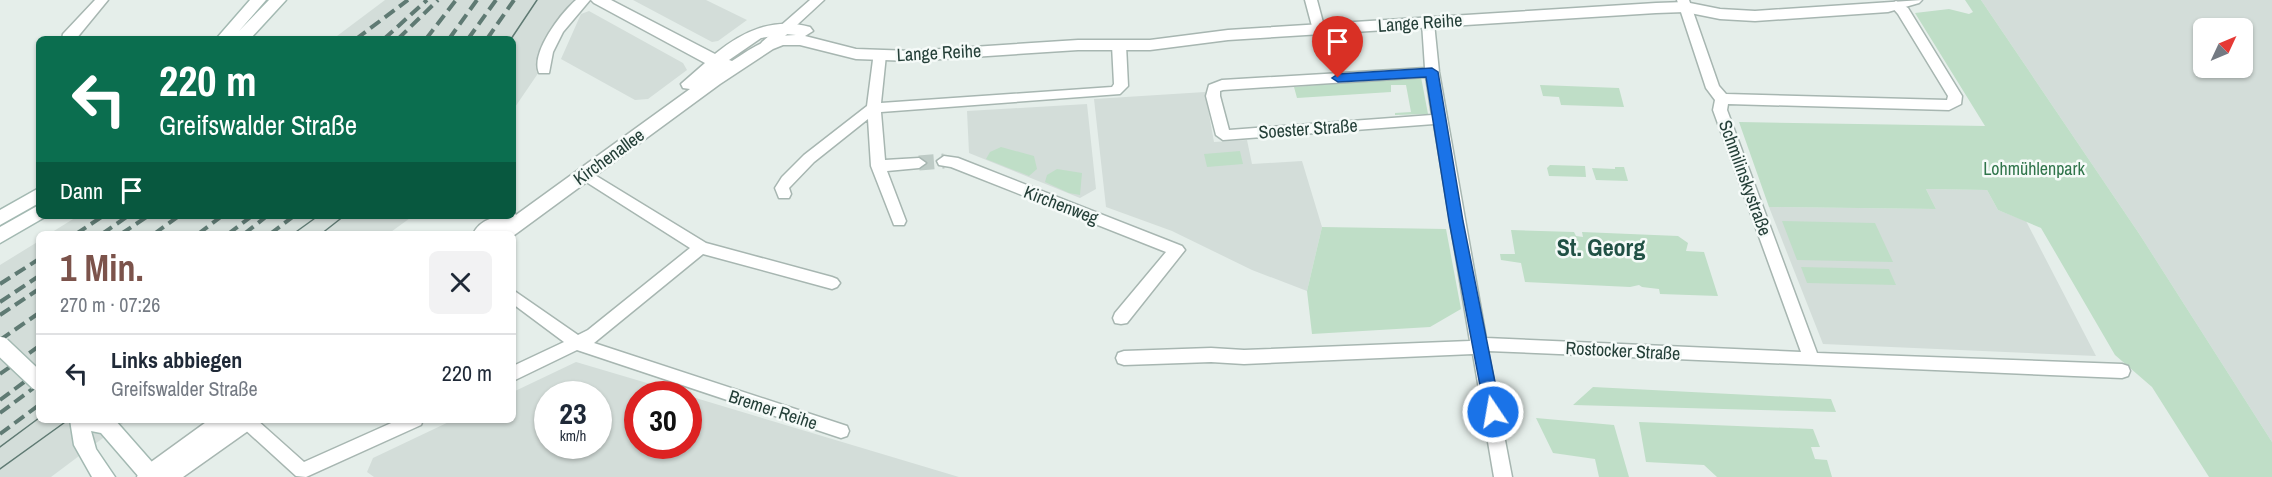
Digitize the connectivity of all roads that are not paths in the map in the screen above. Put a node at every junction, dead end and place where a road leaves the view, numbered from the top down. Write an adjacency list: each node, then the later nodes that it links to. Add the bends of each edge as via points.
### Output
1 (102, 0): 17 (street)
2 (258, 0): 18 (street)
3 (278, 0): 19 (street)
4 (584, 0): 25 (street, via 571,9 557,32 543,63)
5 (599, 0): 24 (street)
6 (818, 0): 15 (street, Kirchenallee)
7 (1311, 0): 16 (street)
8 (1710, 0): 11 (street, Lange Reihe)
9 (1718, 0): 13 (street, via 1718,7)
10 (1914, 0): 12 (street, Lange Reihe)
11 (1684, 4): 13 (street, Lange Reihe); 14 (street, Lange Reihe); 28 (street, Schmilinskystraße, via 1713,88)
12 (1896, 5): 13 (street, Lange Reihe); 28 (street, via 1956,101 1949,105)
13 (1730, 15)
14 (1428, 23): 16 (street, Lange Reihe); 26 (street)
15 (785, 27): 20 (street, Kirchenallee); 22 (street, Lange Reihe); 24 (street, Kirchenallee, via 760,31)
16 (1319, 30): 21 (street, Lange Reihe)
17 (69, 36)
18 (227, 36)
19 (244, 36)
20 (767, 45): 22 (street, Lange Reihe, via 794,39 856,54); 23 (street, Kirchenallee)
21 (1119, 45): 22 (street, Lange Reihe, via 912,56); 29 (street, via 1119,90)
22 (873, 54): 29 (street)
23 (750, 57): 24 (street, via 731,63); 27 (street, Kirchenallee)
24 (717, 62): 27 (street, via 721,70); 39 (street, Kirchenallee)
25 (544, 70)
26 (1432, 72): 30 (street); 30 (street, Soester Straße, via 1222,85 1214,88 1213,96 1223,135)
27 (714, 81): 36 (street, Kirchenallee)
28 (1722, 99): 55 (street, Schmilinskystraße, via 1720,110)
29 (874, 108): 31 (street); 32 (street)
30 (1441, 119): 53 (street)
31 (875, 125): 32 (street); 35 (street)
32 (838, 136): 37 (street, via 788,178 782,188)
33 (944, 161): 50 (street, Kirchenweg, via 1177,250)
34 (919, 163): 35 (street)
35 (878, 166): 43 (street)
36 (585, 174): 45 (street, Kirchenallee); 47 (street)
37 (784, 194)
38 (36, 197): 41 (street)
39 (516, 210)
40 (36, 214): 46 (street)
41 (0, 218)
42 (503, 219): 44 (street)
43 (899, 221)
44 (486, 231)
45 (507, 231)
46 (0, 236)
47 (701, 248): 48 (street); 51 (street)
48 (832, 283)
49 (516, 298): 51 (street, Bremer Reihe)
50 (1121, 318)
51 (578, 344): 57 (street); 65 (street, Bremer Reihe)
52 (0, 345): 58 (street, bridge)
53 (1479, 346): 54 (street, Rostocker Straße, via 1244,357); 55 (street, Rostocker Straße); 68 (street)
54 (1124, 358)
55 (1811, 358): 56 (street, Rostocker Straße)
56 (2122, 371)
57 (516, 373)
58 (36, 378)
59 (81, 423): 67 (street, via 82,442)
60 (94, 423): 66 (street, via 107,425)
61 (221, 423): 66 (street)
62 (243, 423): 66 (street)
63 (251, 423): 64 (street, via 297,469 307,470)
64 (409, 423)
65 (841, 431)
66 (161, 476)
67 (105, 477)
68 (1503, 477)

